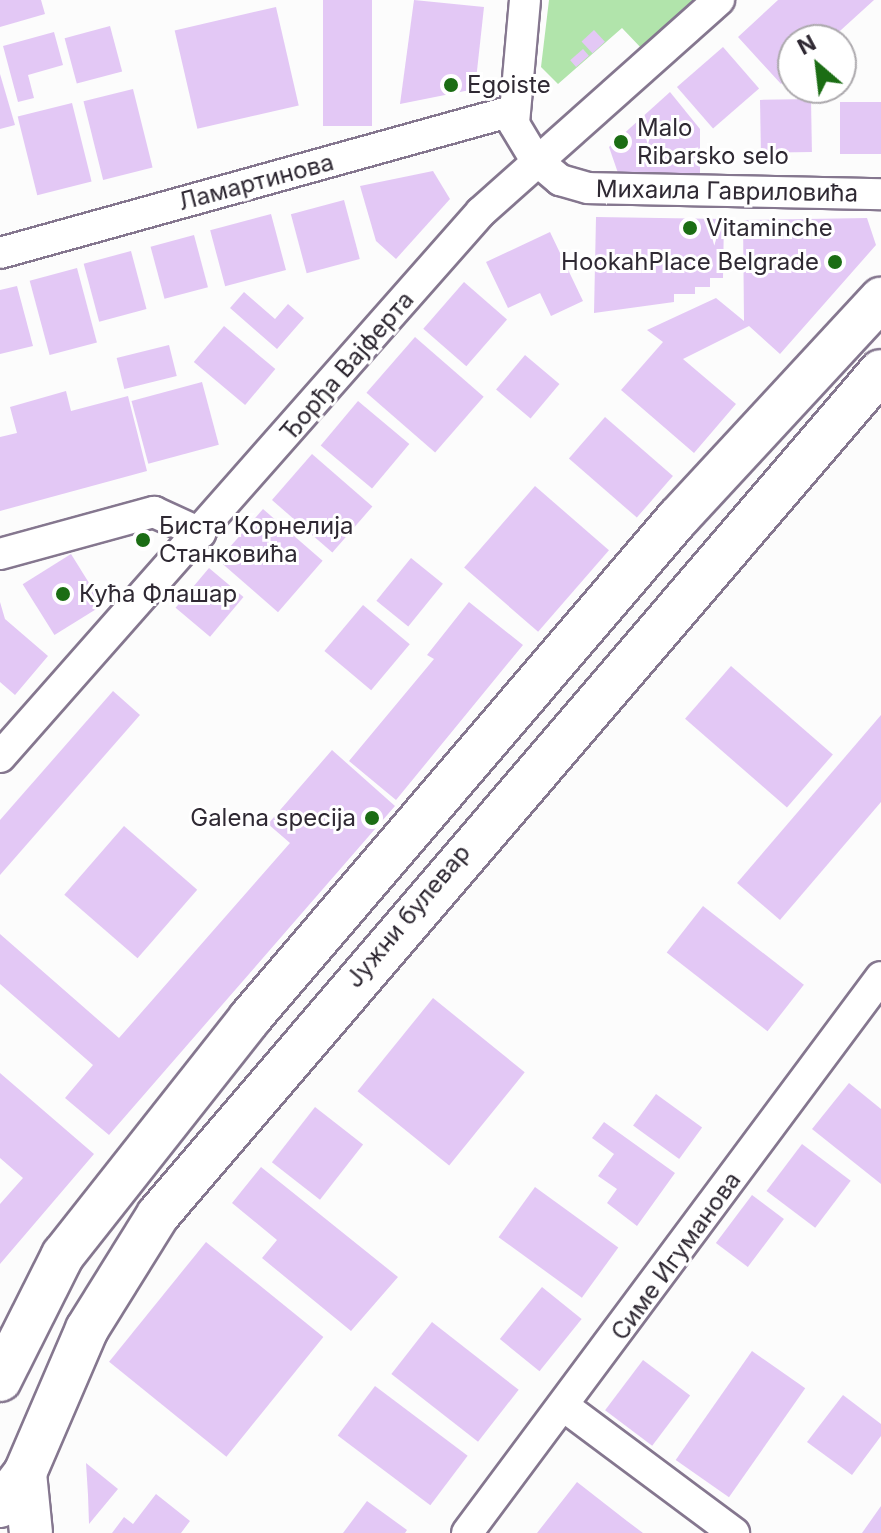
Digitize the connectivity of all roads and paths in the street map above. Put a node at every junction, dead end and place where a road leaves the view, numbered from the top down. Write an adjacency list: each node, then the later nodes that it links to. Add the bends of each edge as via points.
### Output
1 (525, 0): 3 (street)
2 (719, 0): 4 (street, Ђорђа Вајферта)
3 (512, 111): 4 (street, via 544,131); 5 (street); 8 (street, Ламартинова)
4 (570, 130): 5 (street, Ђорђа Вајферта); 6 (street, via 569,161)
5 (535, 159): 6 (street, Михаила Гавриловића, via 560,180); 11 (street, Ђорђа Вајферта)
6 (588, 188): 7 (street, Михаила Гавриловића)
7 (881, 194)
8 (0, 253)
9 (881, 299): 15 (main road, via 678,518 250,1018 63,1255)
10 (881, 371): 17 (main road, Јужни булевар, via 158,1215 87,1329)
11 (200, 533): 12 (street, via 154,512); 13 (street, Ђорђа Вајферта)
12 (0, 554)
13 (0, 757)
14 (881, 978): 16 (street, Симе Игуманова)
15 (0, 1380)
16 (565, 1407): 20 (street, Симе Игуманова); 21 (street)
17 (25, 1473): 18 (main road, Јужни булевар); 19 (main road)
18 (0, 1506)
19 (31, 1533)
20 (467, 1533)
21 (734, 1533)

